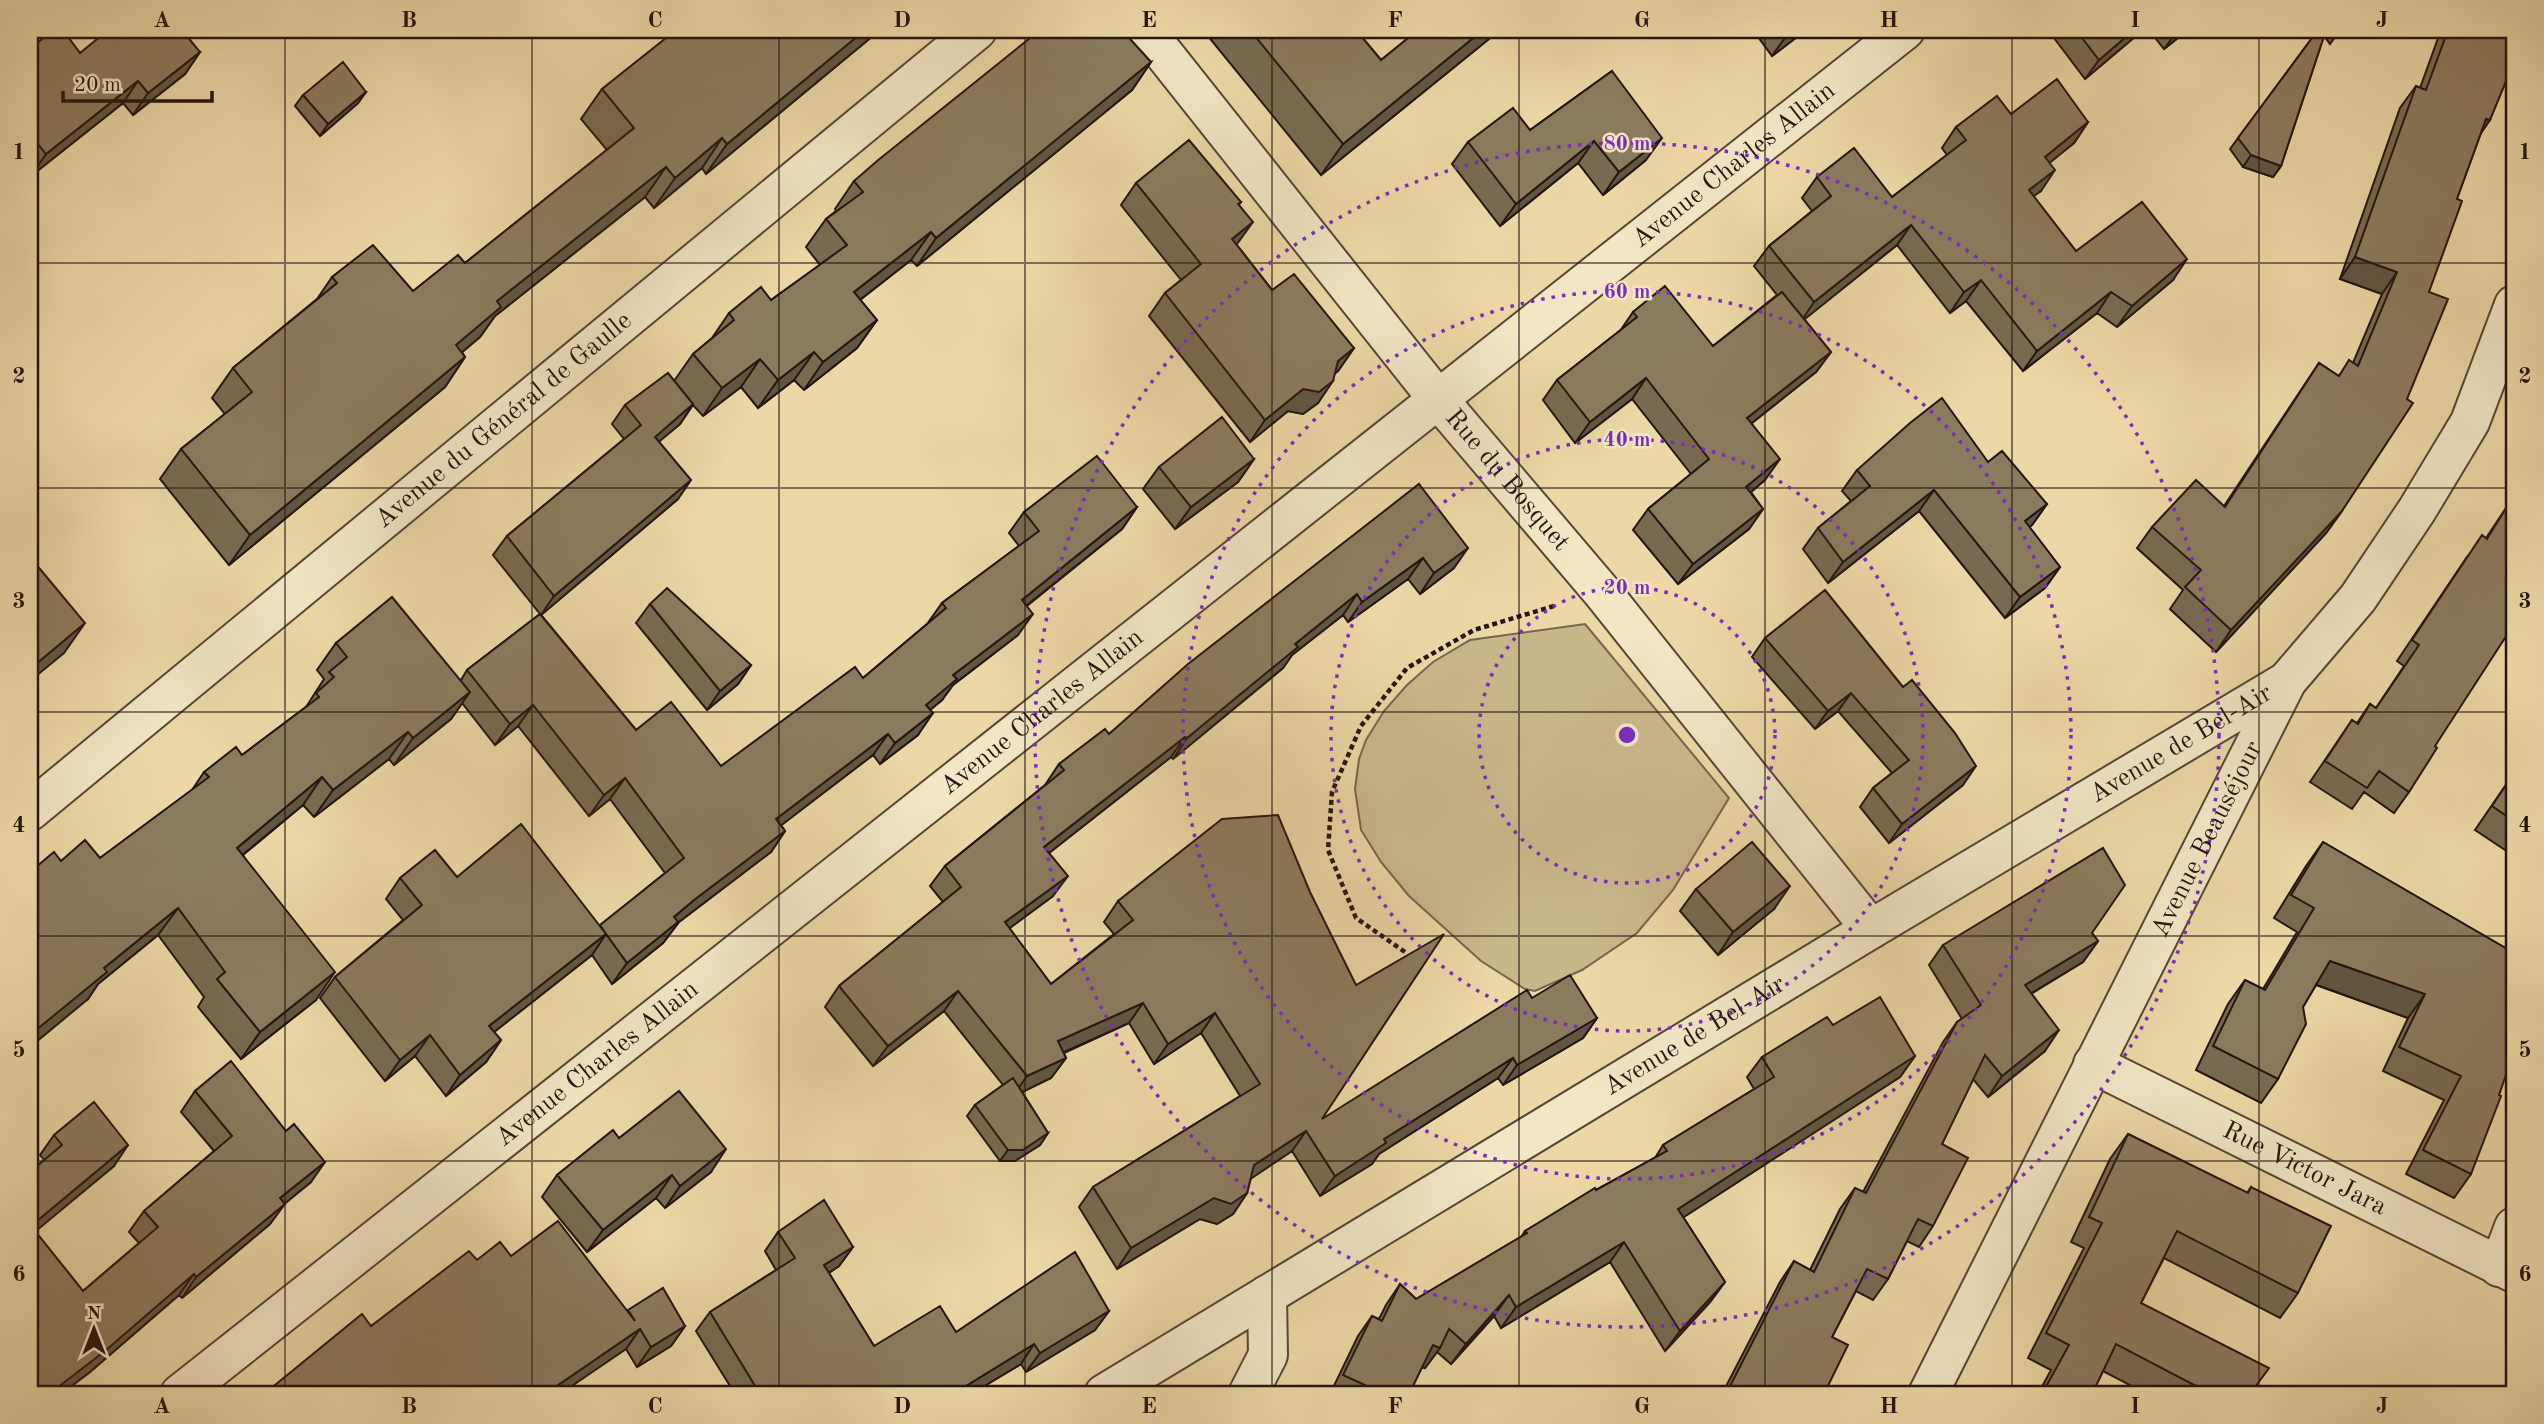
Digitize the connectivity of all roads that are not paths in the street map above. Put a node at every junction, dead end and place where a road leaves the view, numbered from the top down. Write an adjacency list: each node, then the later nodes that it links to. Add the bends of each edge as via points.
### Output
1 (977, 30): 7 (street, Avenue du Général de Gaulle)
2 (1145, 30): 5 (street, Rue du Bosquet)
3 (1905, 30): 5 (street, Avenue Charles Allain)
4 (2514, 305): 6 (street, Avenue Beauséjour, via 2470,422 2417,510 2358,598)
5 (1437, 398): 8 (street, Rue du Bosquet, via 1602,592); 13 (street, Avenue Charles Allain)
6 (2287, 681): 8 (street, Avenue de Bel-Air); 9 (street, Avenue Beauséjour)
7 (30, 811)
8 (1871, 929): 12 (street, Avenue de Bel-Air)
9 (2094, 1064): 11 (street, Rue Victor Jara); 16 (street, Avenue Beauséjour)
10 (2514, 1227): 11 (street)
11 (2507, 1270)
12 (1267, 1295): 14 (street, Avenue de Bel-Air); 15 (street, via 1268,1355)
13 (180, 1394)
14 (1104, 1394)
15 (1248, 1394)
16 (1928, 1394)

